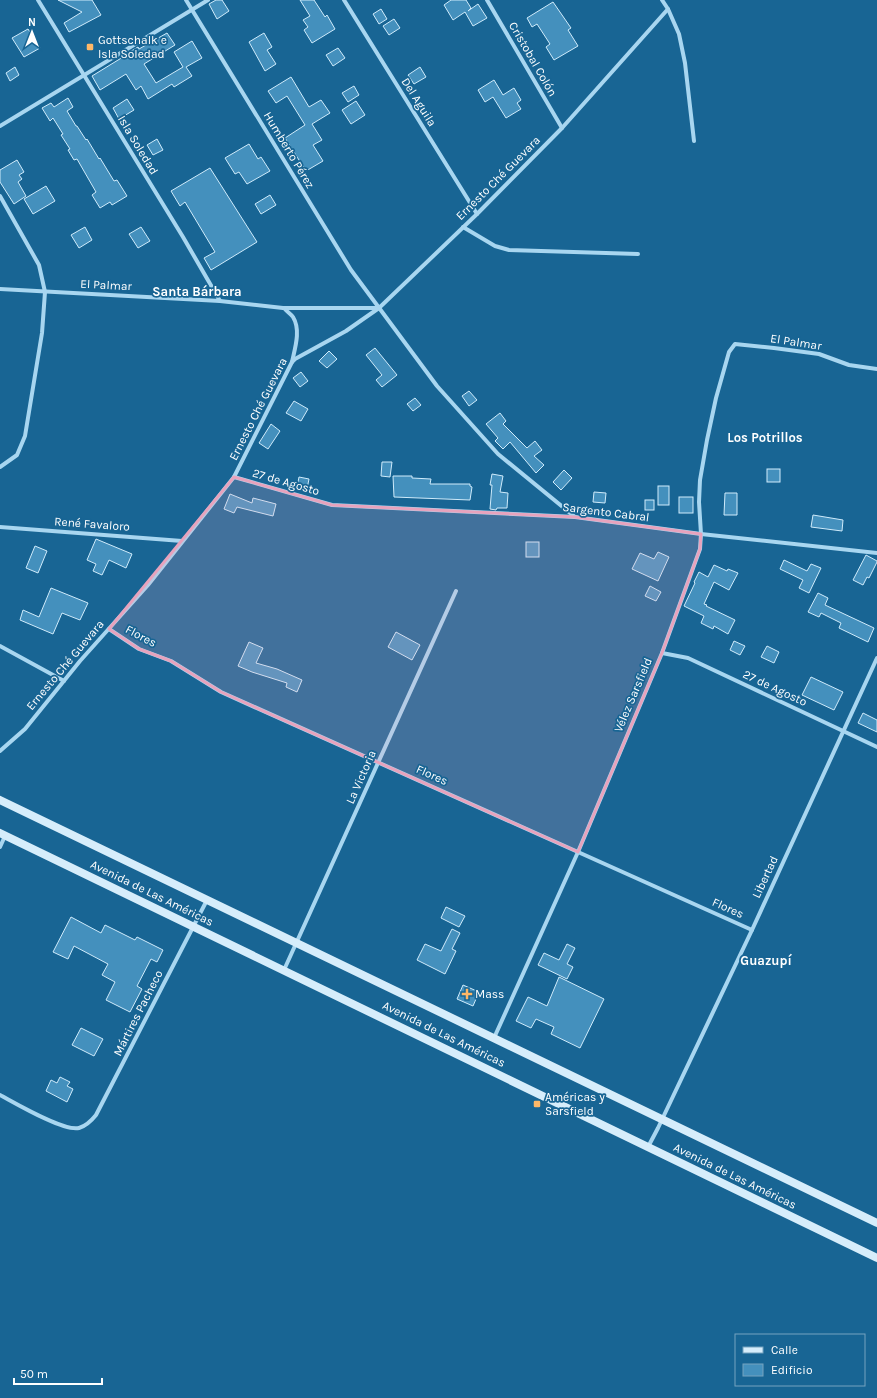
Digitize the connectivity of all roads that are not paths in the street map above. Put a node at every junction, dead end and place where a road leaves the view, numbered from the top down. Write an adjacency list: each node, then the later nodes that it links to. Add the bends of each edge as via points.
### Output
1 (38, 0): 9 (street, Isla Soledad)
2 (186, 0): 8 (street, Humberto Pérez)
3 (208, 0): 8 (street)
4 (344, 0): 14 (street, Del Aguila)
5 (487, 0): 11 (street, Cristobal Colón)
6 (662, 0): 7 (street)
7 (668, 9): 11 (street, Ernesto Ché Guevara); 12 (street, via 679,34 685,63)
8 (192, 10): 9 (street); 21 (street, Humberto Pérez, via 351,270)
9 (84, 75): 10 (street); 19 (street, Isla Soledad)
10 (0, 126)
11 (562, 128): 14 (street, Ernesto Ché Guevara)
12 (694, 141)
13 (0, 196): 18 (street, via 39,265)
14 (477, 214): 15 (street, Ernesto Ché Guevara)
15 (463, 227): 16 (street, via 494,246 509,250); 21 (street, Ernesto Ché Guevara)
16 (638, 254)
17 (0, 289): 18 (street, El Palmar)
18 (46, 292): 19 (street, El Palmar); 25 (street, via 42,334 25,436 17,455)
19 (220, 301): 20 (street, El Palmar)
20 (283, 308): 21 (street, El Palmar); 23 (street, via 293,317 296,327 297,337)
21 (379, 308): 23 (street, Ernesto Ché Guevara, via 346,331); 28 (street, Humberto Pérez, via 437,386 498,454)
22 (735, 344): 24 (street, El Palmar, via 819,354 849,365); 30 (street, Vélez Sarsfield, via 730,352 716,398 707,440 700,480)
23 (292, 362): 26 (street, Ernesto Ché Guevara)
24 (877, 369)
25 (0, 467)
26 (234, 477): 27 (street, 27 de Agosto); 31 (street, Ernesto Ché Guevara)
27 (332, 505): 28 (street, Sargento Cabral)
28 (575, 518): 30 (street, Sargento Cabral)
29 (0, 527): 31 (street, René Favaloro)
30 (701, 534): 32 (street, Sargento Cabral); 36 (street, Vélez Sarsfield, via 700,549)
31 (182, 541): 34 (street, Ernesto Ché Guevara)
32 (877, 553)
33 (456, 591): 42 (street, La Victoria)
34 (109, 629): 38 (street, Ernesto Ché Guevara); 42 (street, Flores, via 139,649 171,661 221,692)
35 (0, 646): 38 (street)
36 (662, 653): 39 (street, 27 de Agosto, via 688,658); 46 (street, Vélez Sarsfield)
37 (877, 658): 39 (street, Libertad)
38 (64, 681): 41 (street, Ernesto Ché Guevara, via 25,730)
39 (844, 731): 40 (street, 27 de Agosto); 49 (street, Libertad)
40 (877, 747)
41 (0, 751)
42 (378, 762): 46 (street, Flores); 50 (street, La Victoria)
43 (0, 800): 47 (main road, Avenida de Las Américas)
44 (3, 834): 45 (street); 48 (main road, Avenida de Las Américas)
45 (0, 847)
46 (578, 852): 49 (street, Flores); 52 (street, Vélez Sarsfield)
47 (207, 900): 48 (street, Mártires Pacheco); 50 (main road, Avenida de Las Américas)
48 (194, 926): 51 (main road, Avenida de Las Américas); 53 (street, Mártires Pacheco, via 96,1115 89,1122 79,1128 58,1125)
49 (752, 930): 54 (street, Libertad)
50 (297, 943): 51 (street, La Victoria); 52 (main road, Avenida de Las Américas)
51 (284, 970): 55 (main road, Avenida de Las Américas)
52 (494, 1038): 54 (main road, Avenida de Las Américas)
53 (0, 1095)
54 (662, 1120): 55 (street, Libertad); 56 (main road, Avenida de Las Américas)
55 (648, 1147): 57 (main road, Avenida de Las Américas)
56 (877, 1223)
57 (877, 1258)

